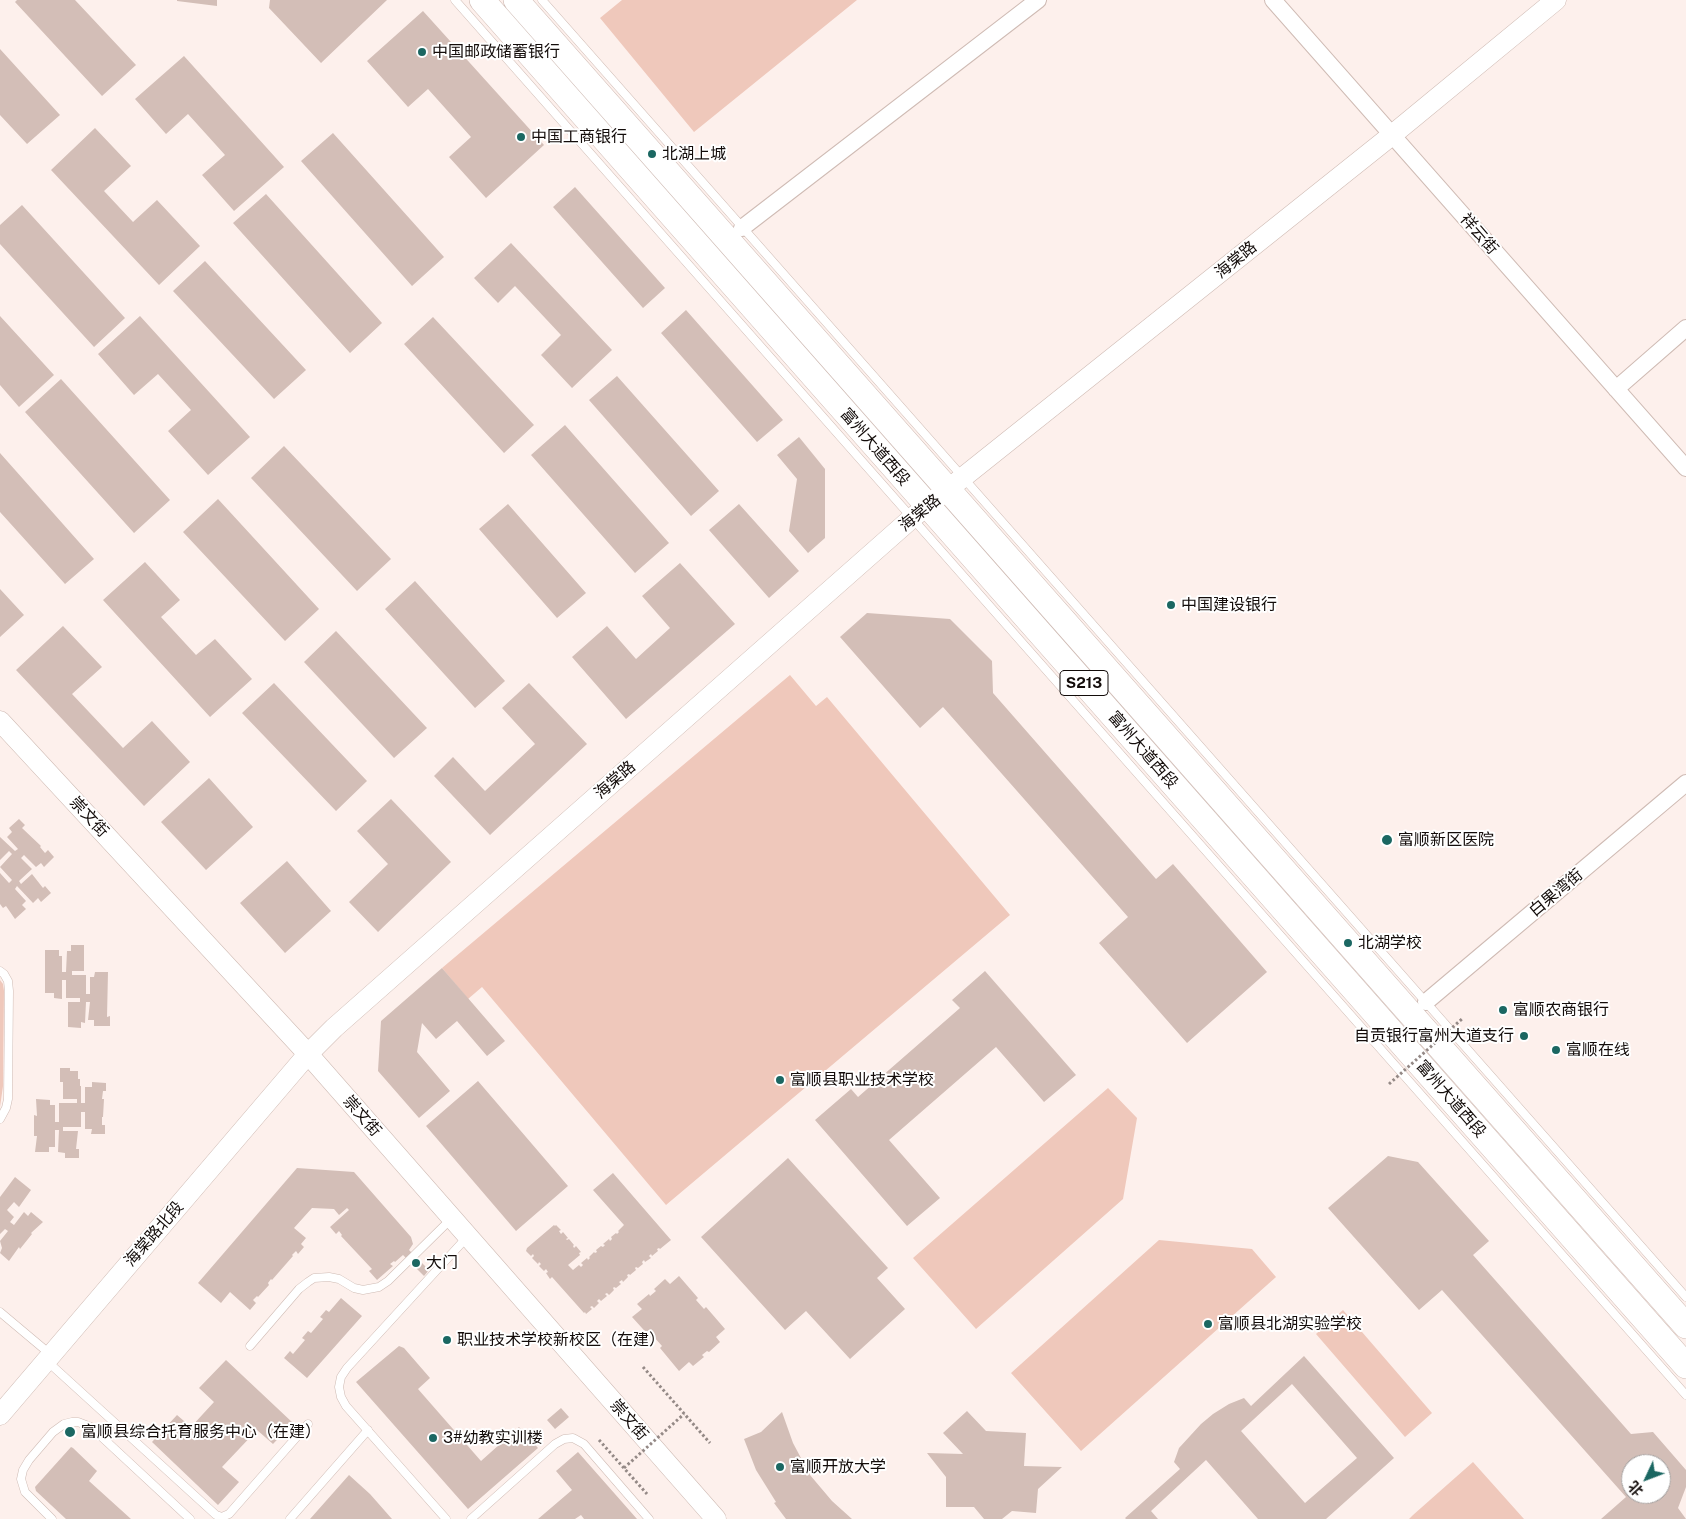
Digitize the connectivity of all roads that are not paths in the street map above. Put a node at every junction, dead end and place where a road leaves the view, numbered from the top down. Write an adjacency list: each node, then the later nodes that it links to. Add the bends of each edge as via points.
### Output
1 (455, 0): 14 (lane)
2 (482, 0): 14 (main road, 富州大道西段 / S213)
3 (516, 0): 13 (main road, 富州大道西段 / S213)
4 (542, 0): 9 (lane)
5 (1038, 0): 9 (street)
6 (1272, 0): 8 (street, 祥云街)
7 (1556, 0): 8 (street, 海棠路)
8 (1392, 135): 11 (street, 祥云街); 13 (street, 海棠路)
9 (742, 228): 13 (lane)
10 (1686, 328): 11 (street)
11 (1616, 389): 12 (street, 祥云街)
12 (1686, 468)
13 (955, 484): 14 (street, 海棠路); 18 (lane); 25 (main road, 富州大道西段 / S213)
14 (919, 512): 19 (street, 海棠路); 28 (main road, 富州大道西段 / S213); 29 (lane)
15 (0, 721): 19 (street, 崇文街)
16 (1686, 783): 18 (street, 白果湾街)
17 (0, 971): 20 (lane, via 8,982 9,991 8,1099)
18 (1426, 1002): 23 (lane)
19 (308, 1054): 21 (street, 崇文街); 27 (street, 海棠路北段)
20 (0, 1119)
21 (452, 1218): 22 (street, 崇文街); 26 (lane, via 379,1287 363,1290 329,1276 314,1278 299,1290)
22 (468, 1236): 32 (lane, via 341,1377 341,1397); 39 (street, 崇文街)
23 (1686, 1297)
24 (0, 1312): 27 (lane)
25 (1686, 1326)
26 (250, 1346)
27 (48, 1358): 30 (street, 海棠路北段); 31 (lane, via 216,1515 222,1517 229,1514)
28 (1686, 1366)
29 (1686, 1395)
30 (0, 1415)
31 (308, 1424)
32 (368, 1430): 35 (lane); 36 (lane)
33 (52, 1519): 34 (lane, via 26,1492 23,1470 53,1432 72,1422 91,1427)
34 (190, 1519)
35 (290, 1519)
36 (446, 1519)
37 (471, 1519): 38 (lane, via 555,1444 573,1438 584,1444)
38 (649, 1519)
39 (716, 1519)

